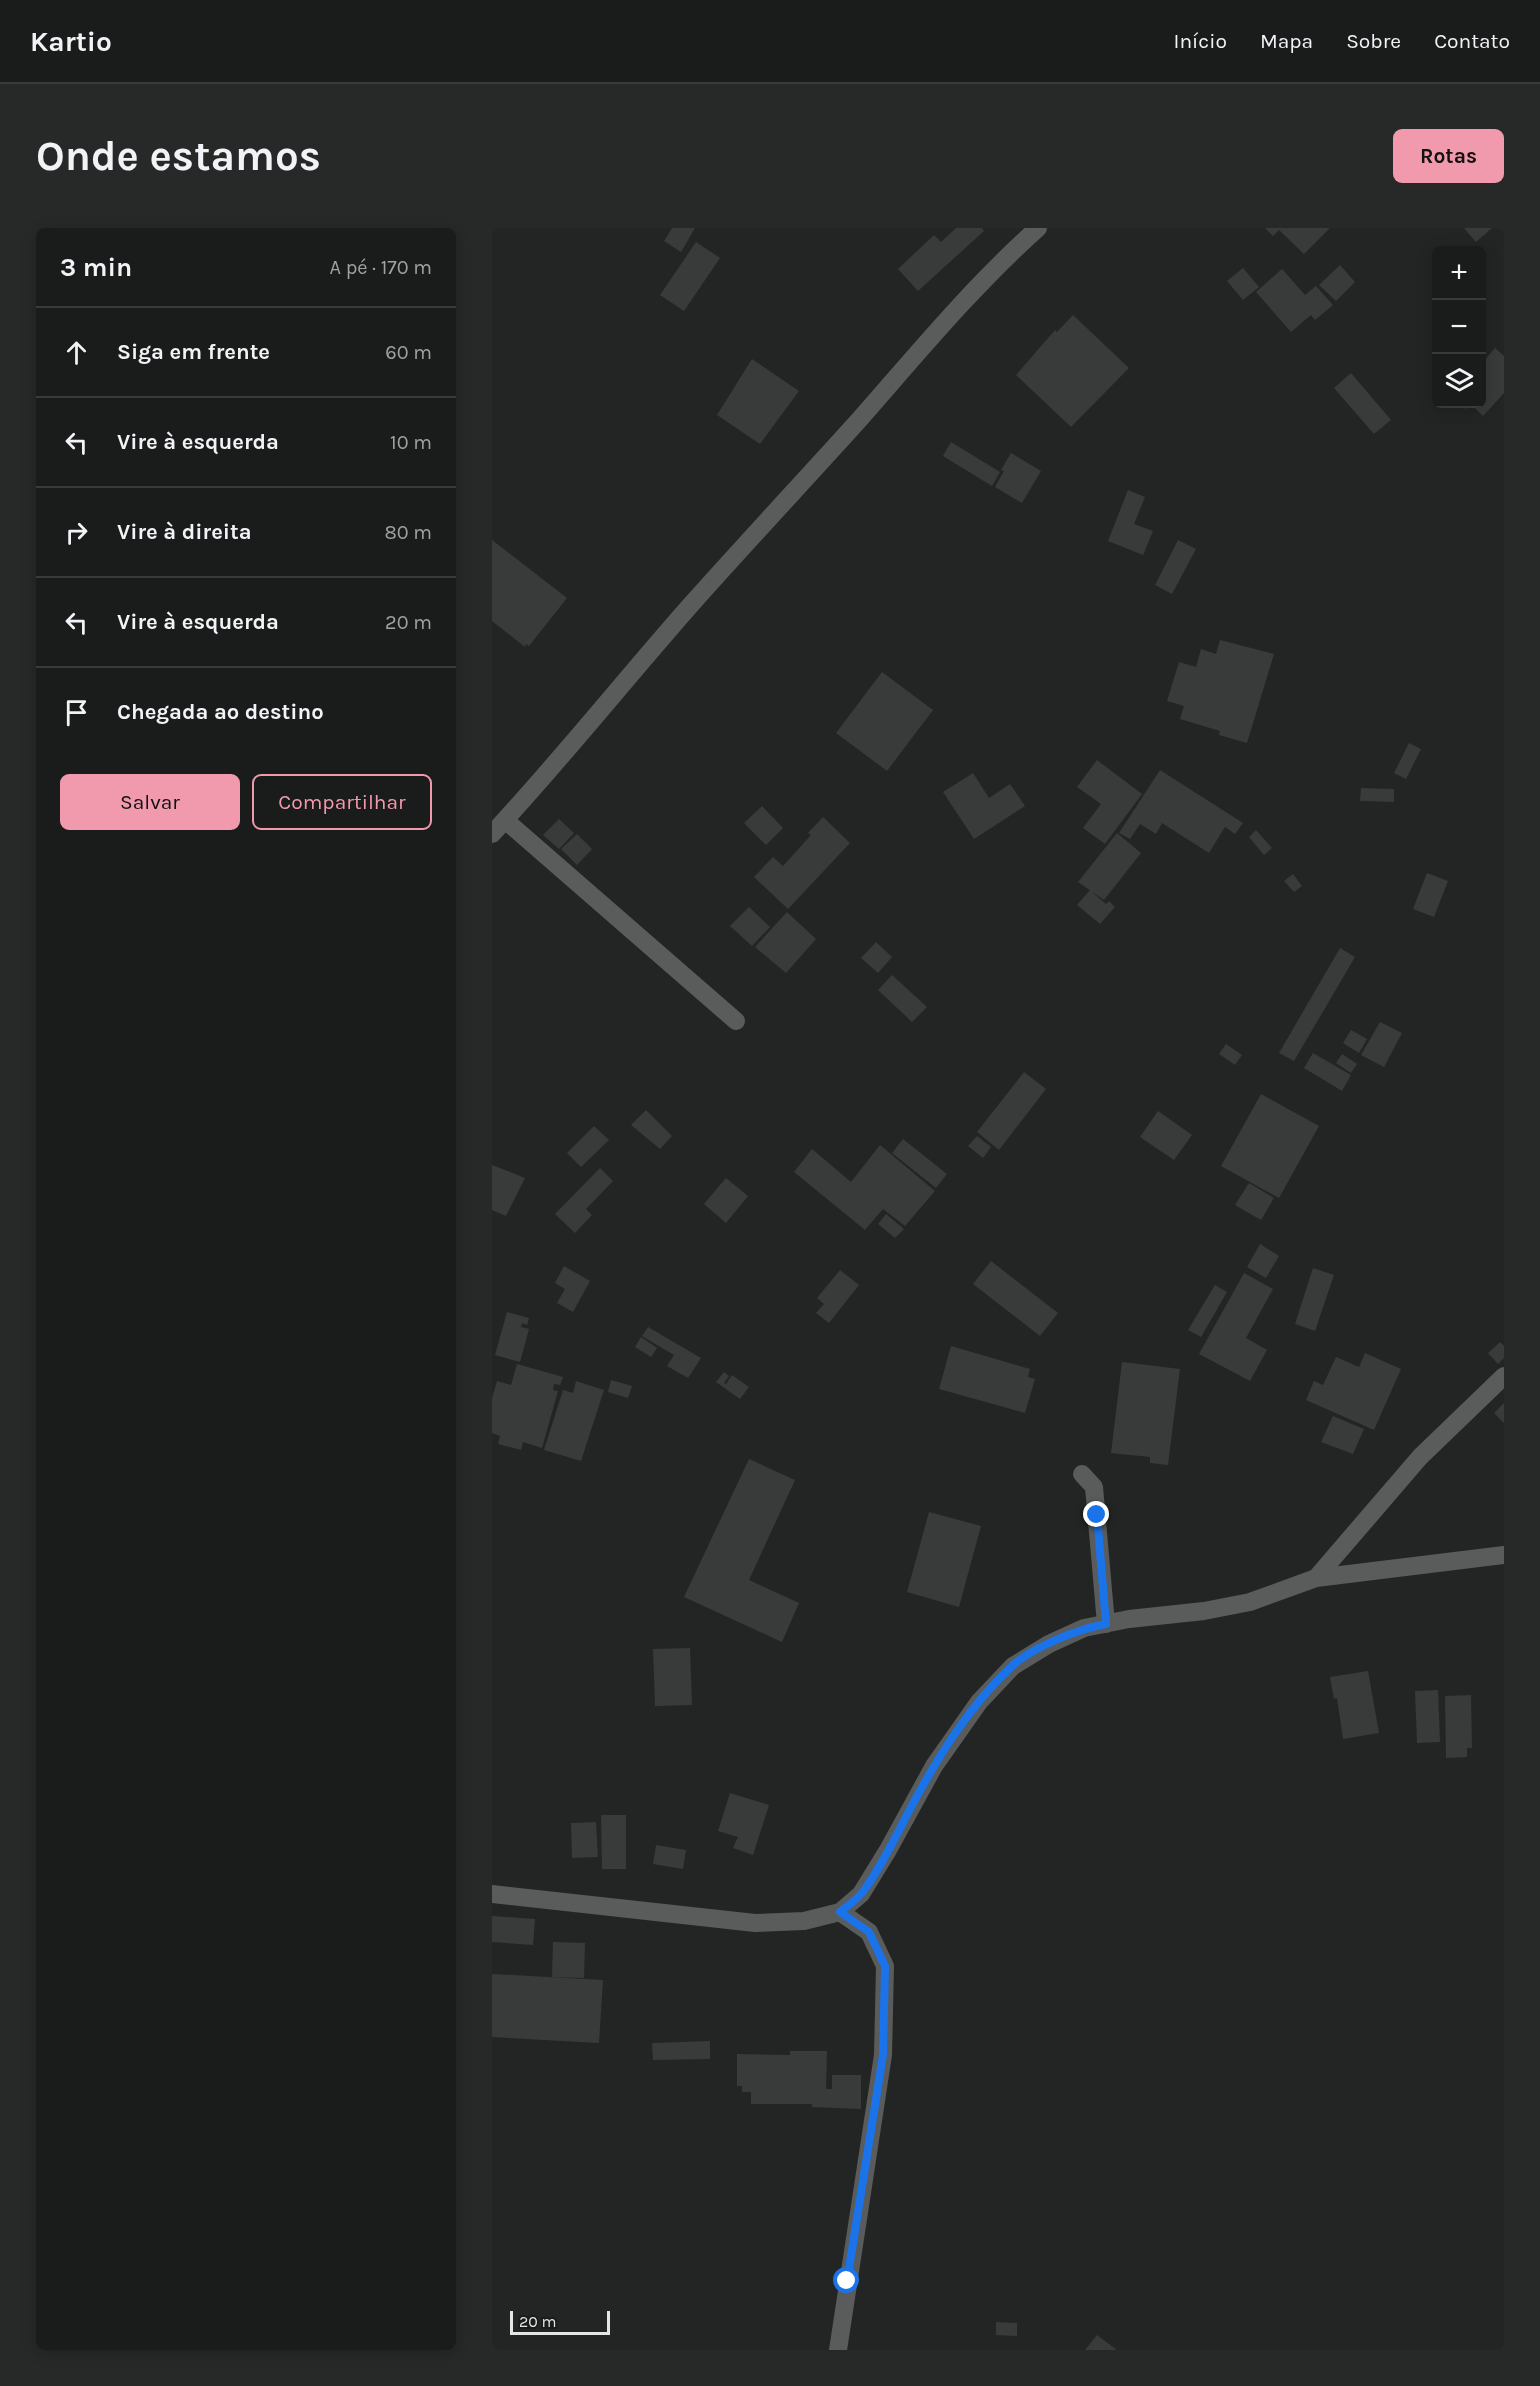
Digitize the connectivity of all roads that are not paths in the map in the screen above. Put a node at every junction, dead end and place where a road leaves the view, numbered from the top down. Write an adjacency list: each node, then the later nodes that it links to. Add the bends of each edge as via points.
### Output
1 (1038, 228): 2 (street, via 1005,257 929,338)
2 (505, 820): 3 (street); 4 (street)
3 (492, 834)
4 (736, 1021)
5 (1504, 1376): 8 (street, via 1420,1457)
6 (1082, 1474): 9 (street, via 1094,1487)
7 (1504, 1555): 8 (street)
8 (1316, 1578): 9 (street, via 1250,1602)
9 (1106, 1624): 11 (street, via 1084,1628 1012,1666 979,1702 934,1766 861,1894)
10 (492, 1894): 11 (street, via 755,1923 804,1921)
11 (840, 1912): 12 (street, via 869,1932 885,1966 883,2055)
12 (838, 2350)

